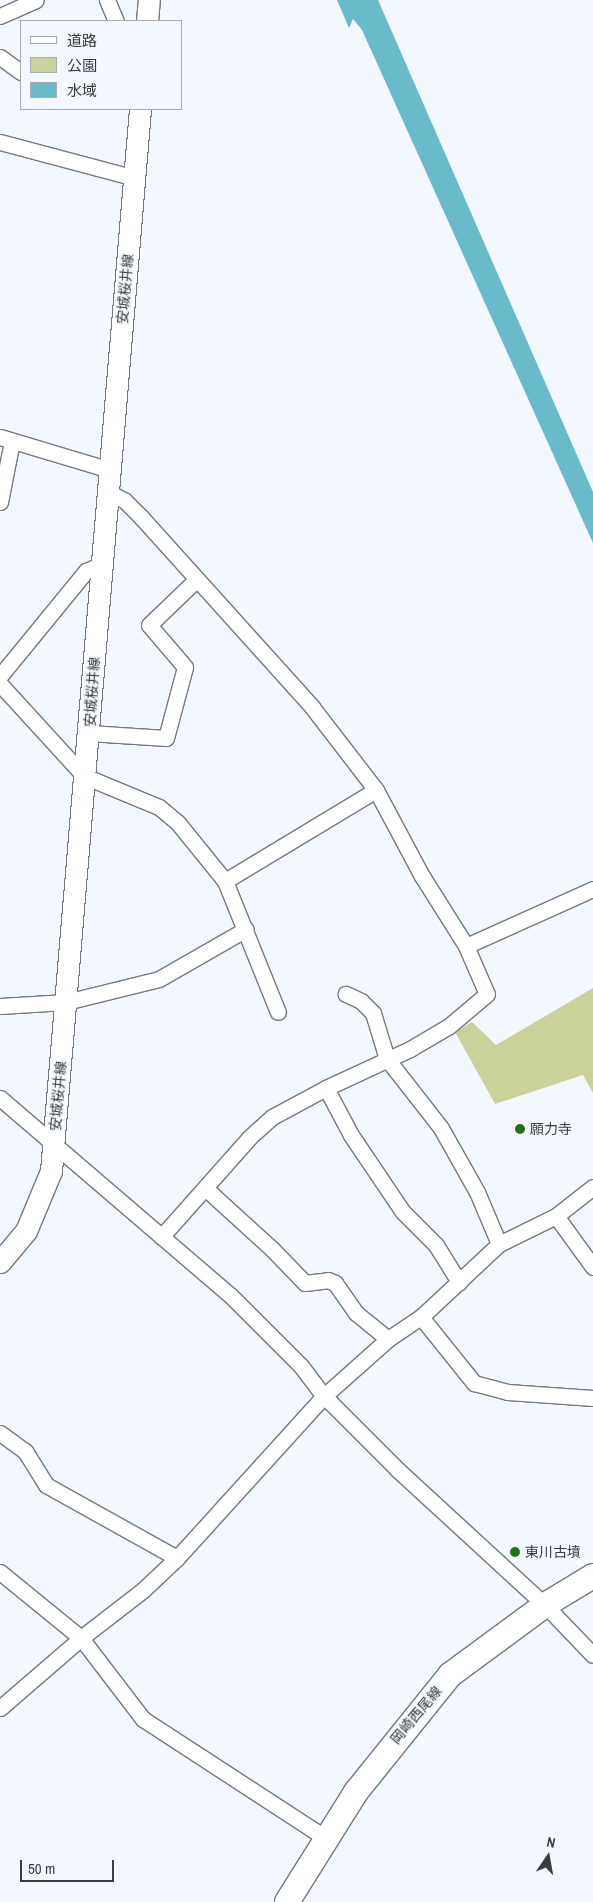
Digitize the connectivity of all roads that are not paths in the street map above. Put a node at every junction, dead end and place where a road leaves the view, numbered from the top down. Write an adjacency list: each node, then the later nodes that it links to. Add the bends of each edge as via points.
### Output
1 (36, 0): 4 (street)
2 (107, 0): 5 (street)
3 (149, 0): 6 (main road)
4 (0, 16)
5 (116, 20)
6 (147, 20)
7 (0, 57): 8 (street)
8 (20, 71)
9 (140, 110): 11 (main road, 安城桜井線)
10 (0, 142): 11 (street)
11 (135, 178): 13 (main road, 安城桜井線)
12 (6, 439): 13 (street); 15 (street)
13 (110, 470): 14 (main road, 安城桜井線)
14 (108, 492): 16 (main road, 安城桜井線); 17 (street, via 124,500)
15 (0, 502)
16 (102, 564): 18 (street, via 86,571); 20 (main road, 安城桜井線)
17 (196, 580): 20 (street, via 149,625 185,667 166,738); 22 (street, via 312,707)
18 (0, 676)
19 (0, 684): 21 (street)
20 (89, 733): 21 (main road, 安城桜井線)
21 (84, 776): 23 (street, via 159,807 178,823); 28 (main road, 安城桜井線)
22 (376, 790): 23 (street); 26 (street, via 422,876)
23 (225, 880): 25 (street)
24 (593, 888): 26 (street)
25 (246, 929): 28 (street, via 159,978); 30 (street)
26 (466, 946): 31 (street, via 487,994 449,1026 397,1057)
27 (346, 994): 31 (street, via 361,1001 373,1013)
28 (66, 1002): 29 (street); 34 (main road, 安城桜井線)
29 (0, 1006)
30 (278, 1012)
31 (387, 1059): 32 (street); 39 (street, via 441,1128 477,1192)
32 (326, 1088): 36 (street, via 272,1117); 42 (street, via 351,1135 404,1212 436,1245)
33 (0, 1098): 34 (street)
34 (53, 1145): 38 (street); 40 (main road, 安城桜井線, via 51,1171 41,1199 26,1231)
35 (593, 1187): 37 (street)
36 (205, 1188): 38 (street); 44 (street, via 272,1248 305,1283 328,1280 335,1283 356,1312)
37 (556, 1216): 39 (street); 41 (street)
38 (161, 1237): 45 (street, via 231,1296 301,1366)
39 (499, 1244): 42 (street)
40 (0, 1262)
41 (593, 1267)
42 (459, 1282): 43 (street)
43 (421, 1317): 44 (street); 46 (street, via 474,1382 508,1392)
44 (388, 1339): 45 (street)
45 (324, 1396): 48 (street); 51 (street, via 398,1470)
46 (593, 1398)
47 (0, 1433): 48 (street, via 25,1452 46,1485)
48 (177, 1558): 52 (street, via 143,1590)
49 (0, 1572): 52 (street)
50 (593, 1576): 51 (main road, 岡崎西尾線)
51 (545, 1605): 53 (street); 55 (main road, 岡崎西尾線, via 450,1675 356,1792)
52 (81, 1638): 54 (street); 55 (street, via 143,1719)
53 (593, 1655)
54 (0, 1708)
55 (327, 1838): 56 (main road, 岡崎西尾線)
56 (287, 1902)

